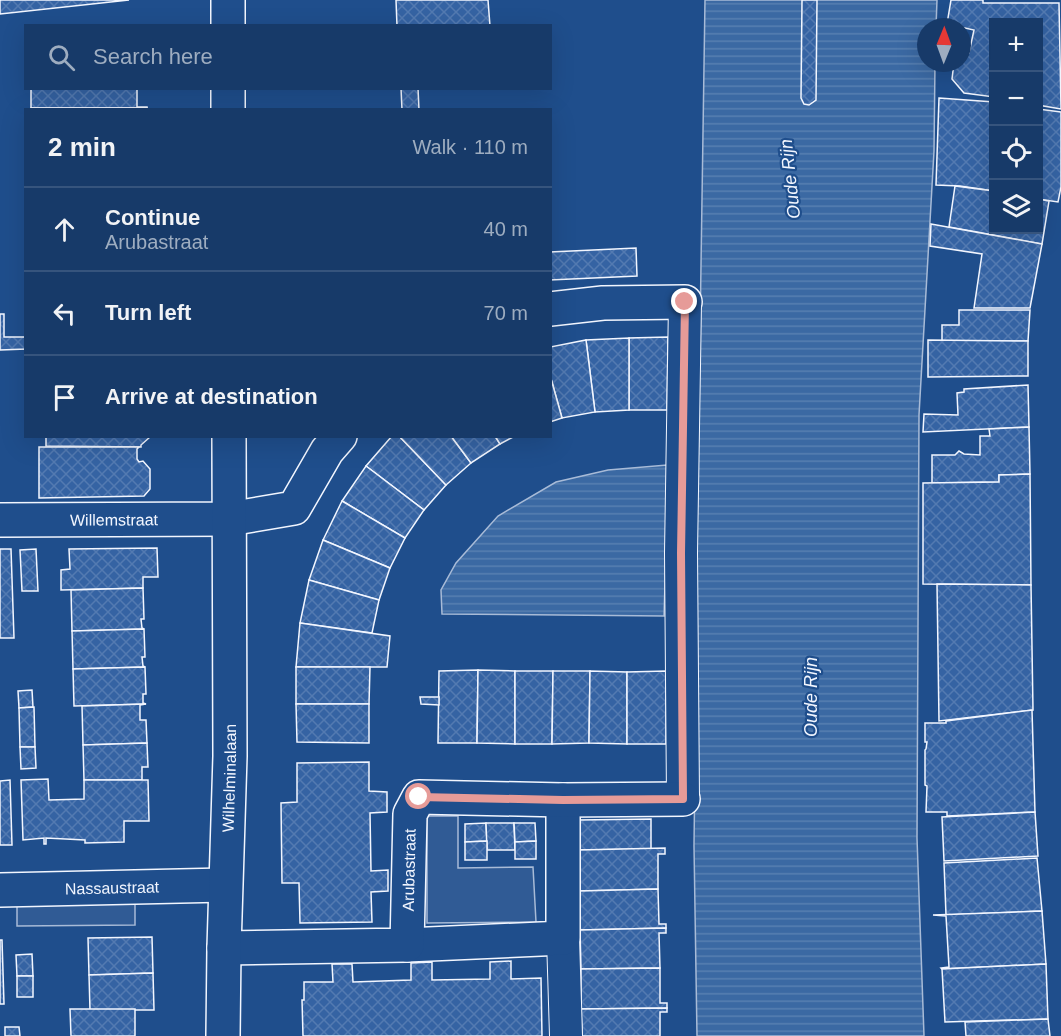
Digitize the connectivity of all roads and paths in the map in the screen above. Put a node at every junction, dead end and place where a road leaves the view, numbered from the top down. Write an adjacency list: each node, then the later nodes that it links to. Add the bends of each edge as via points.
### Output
1 (228, 0): 2 (street)
2 (228, 24)
3 (228, 90): 4 (street)
4 (228, 108)
5 (685, 302): 6 (street, via 603,303); 11 (street, via 681,541)
6 (552, 309)
7 (229, 438): 9 (street, Wilhelminalaan)
8 (338, 438): 9 (street, via 294,508)
9 (229, 519): 10 (street, Willemstraat); 13 (street, Wilhelminalaan, via 230,756)
10 (0, 520)
11 (683, 799): 12 (street, Arubastraat)
12 (563, 800): 15 (street); 16 (street, Arubastraat, via 419,797 410,814)
13 (225, 885): 14 (street, Nassaustraat); 17 (street, Wilhelminalaan)
14 (0, 890)
15 (563, 938): 16 (street); 19 (street)
16 (407, 945): 17 (street)
17 (224, 948): 18 (street, Wilhelminalaan)
18 (224, 1036)
19 (566, 1036)

